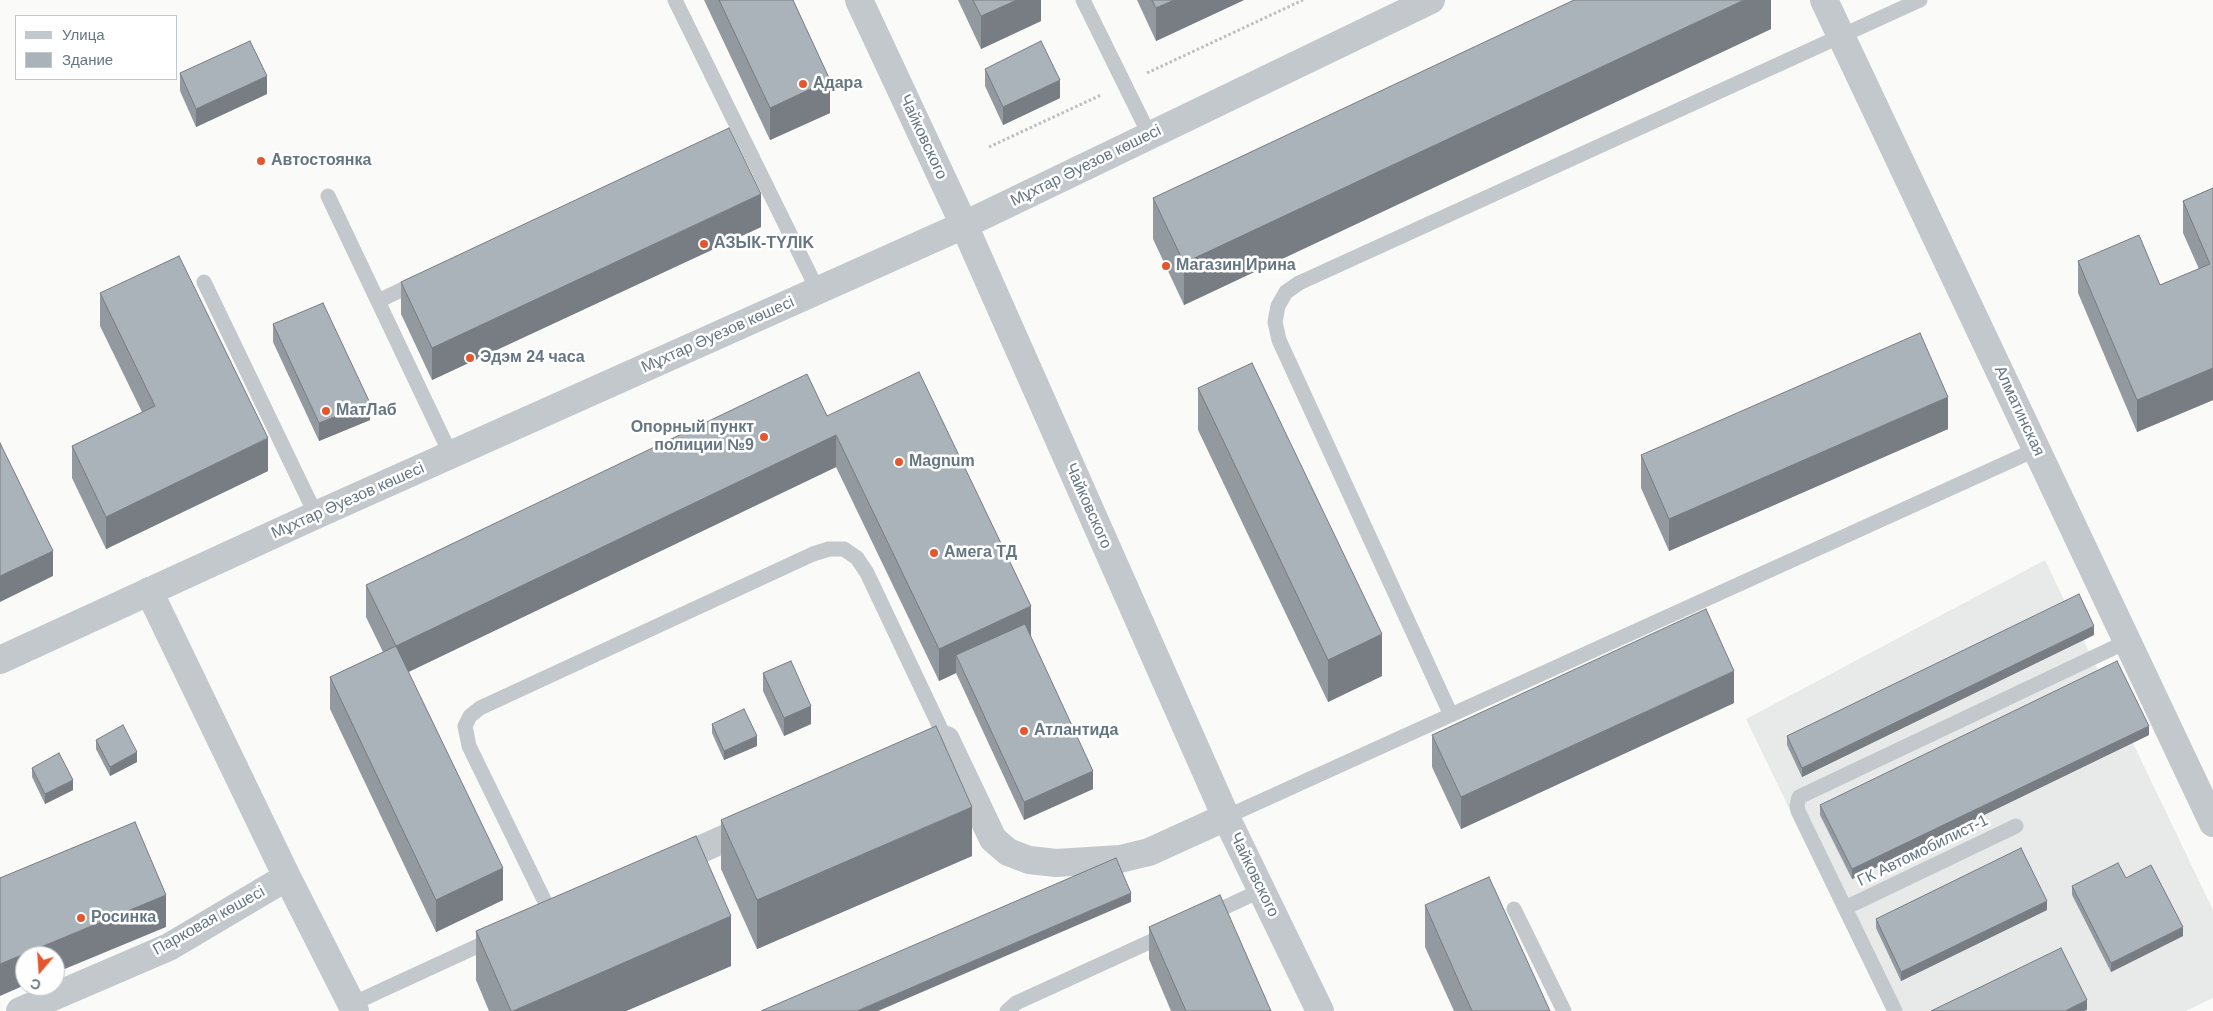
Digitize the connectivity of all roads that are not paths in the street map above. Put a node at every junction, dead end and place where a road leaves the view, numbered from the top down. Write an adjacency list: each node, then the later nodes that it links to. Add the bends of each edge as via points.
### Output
1 (675, 0): 8 (lane)
2 (859, 0): 12 (street, Чайковского)
3 (1083, 0): 9 (lane)
4 (1431, 0): 9 (street, Мұхтар Әуезов көшесі)
5 (1824, 0): 7 (street, Алматинская)
6 (1920, 0): 7 (lane)
7 (1841, 36): 17 (street, Алматинская); 23 (lane, via 1299,283 1286,292 1278,306 1275,322 1278,340)
8 (742, 136): 10 (lane); 15 (lane)
9 (1150, 136): 12 (street, Мұхтар Әуезов көшесі)
10 (724, 144)
11 (328, 196): 16 (lane)
12 (964, 225): 15 (street, Мұхтар Әуезов көшесі); 27 (street, Чайковского)
13 (432, 276): 16 (lane)
14 (204, 282): 19 (lane)
15 (818, 291): 18 (street, Мұхтар Әуезов көшесі)
16 (378, 301): 18 (lane)
17 (2037, 449): 21 (street, Алматинская); 23 (lane)
18 (452, 454): 19 (street, Мұхтар Әуезов көшесі)
19 (316, 515): 20 (street, Мұхтар Әуезов көшесі)
20 (149, 591): 22 (street, Мұхтар Әуезов көшесі); 31 (street)
21 (2128, 641): 28 (street, Алматинская); 33 (lane, via 1800,797 1798,811)
22 (0, 660)
23 (1451, 715): 27 (lane)
24 (946, 740): 25 (street); 27 (street, via 993,839 1008,852 1029,860 1056,863 1120,859 1149,852); 35 (lane, via 857,558 844,549 813,554 480,708 470,716 464,726 469,746 555,910)
25 (884, 768)
26 (777, 815): 30 (street)
27 (1226, 817): 32 (street, Чайковского)
28 (2213, 823)
29 (2016, 826): 33 (lane, ГК Автомобилист-1)
30 (679, 858)
31 (287, 877): 37 (street); 38 (street, Парковая көшесі, via 169,947)
32 (1262, 890): 39 (lane, via 1016,1004); 40 (street, Чайковского)
33 (1845, 908): 42 (lane)
34 (1514, 909): 41 (lane)
35 (532, 920)
36 (505, 933): 37 (lane)
37 (353, 1008)
38 (20, 1011)
39 (1008, 1011)
40 (1320, 1011)
41 (1564, 1011)
42 (1895, 1011)

